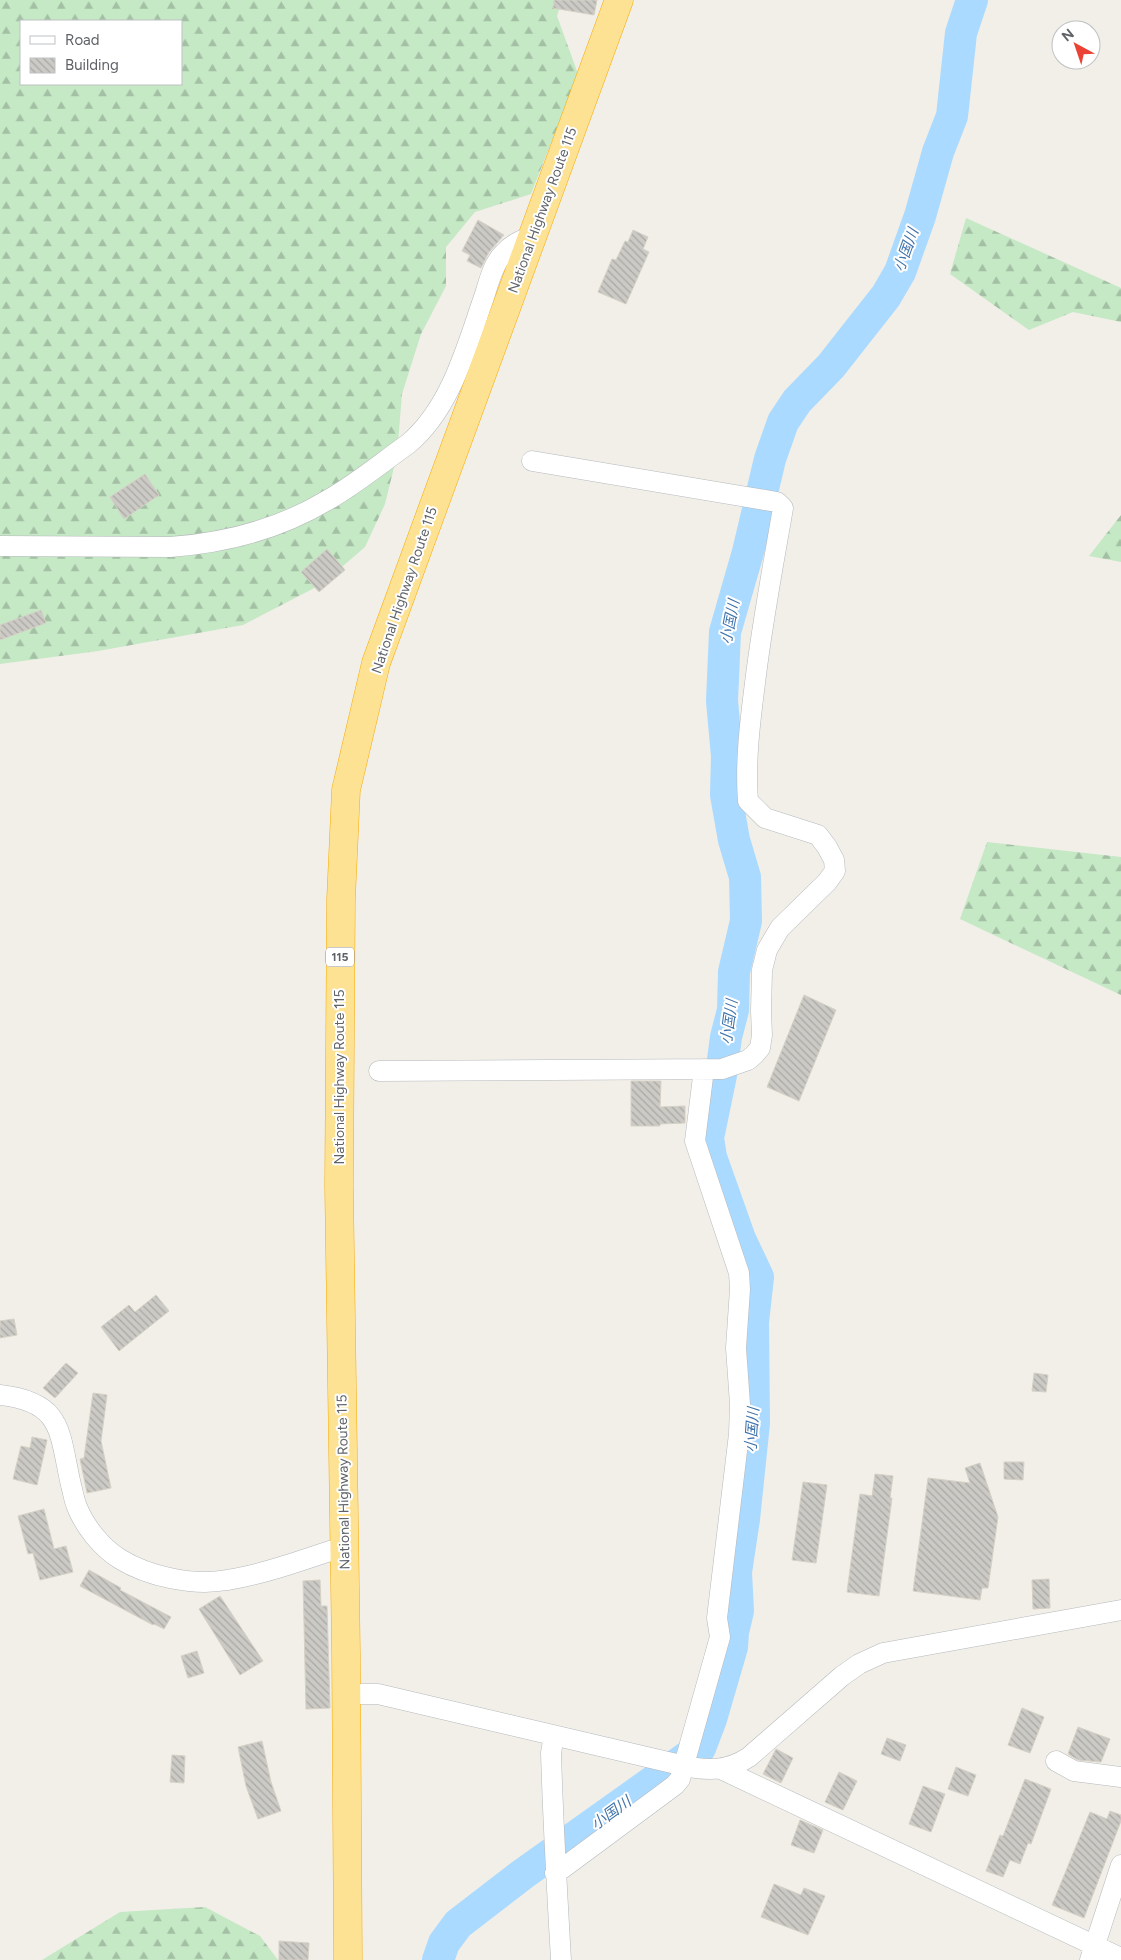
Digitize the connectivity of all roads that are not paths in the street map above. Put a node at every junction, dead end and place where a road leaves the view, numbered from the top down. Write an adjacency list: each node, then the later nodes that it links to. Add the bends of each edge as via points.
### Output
1 (619, 0): 2 (highway, National Highway Route 115 / 115)
2 (532, 237): 4 (street, via 520,241 502,255 446,396 427,424 408,444 327,501 258,532 190,546); 8 (highway, National Highway Route 115 / 115, via 376,663 346,790 341,899 338,1186)
3 (532, 461): 5 (street, via 777,502 783,508 762,625 751,714 746,779 748,801 765,818 818,835 834,860 835,871 780,928 767,950 762,970 760,1048 737,1064 722,1069)
4 (0, 546)
5 (704, 1069): 6 (street); 13 (street, via 695,1141 739,1273 736,1348 740,1404 716,1618 720,1636)
6 (380, 1072)
7 (0, 1395): 8 (street, via 39,1405 54,1420 61,1434 81,1516 110,1551 133,1566 183,1582 226,1580)
8 (344, 1549): 10 (highway, National Highway Route 115 / 115)
9 (1121, 1610): 14 (street, via 883,1652 842,1676 749,1757)
10 (346, 1694): 11 (street, via 378,1694); 20 (highway, National Highway Route 115 / 115)
11 (554, 1735): 13 (street); 17 (street, via 551,1753)
12 (1056, 1761): 15 (street, via 1074,1771)
13 (685, 1766): 14 (street); 17 (street, via 675,1785)
14 (721, 1769): 18 (street)
15 (1121, 1777)
16 (1121, 1865): 18 (street)
17 (555, 1873): 21 (street)
18 (1092, 1953): 19 (street)
19 (1121, 1958)
20 (348, 1960)
21 (561, 1960)

